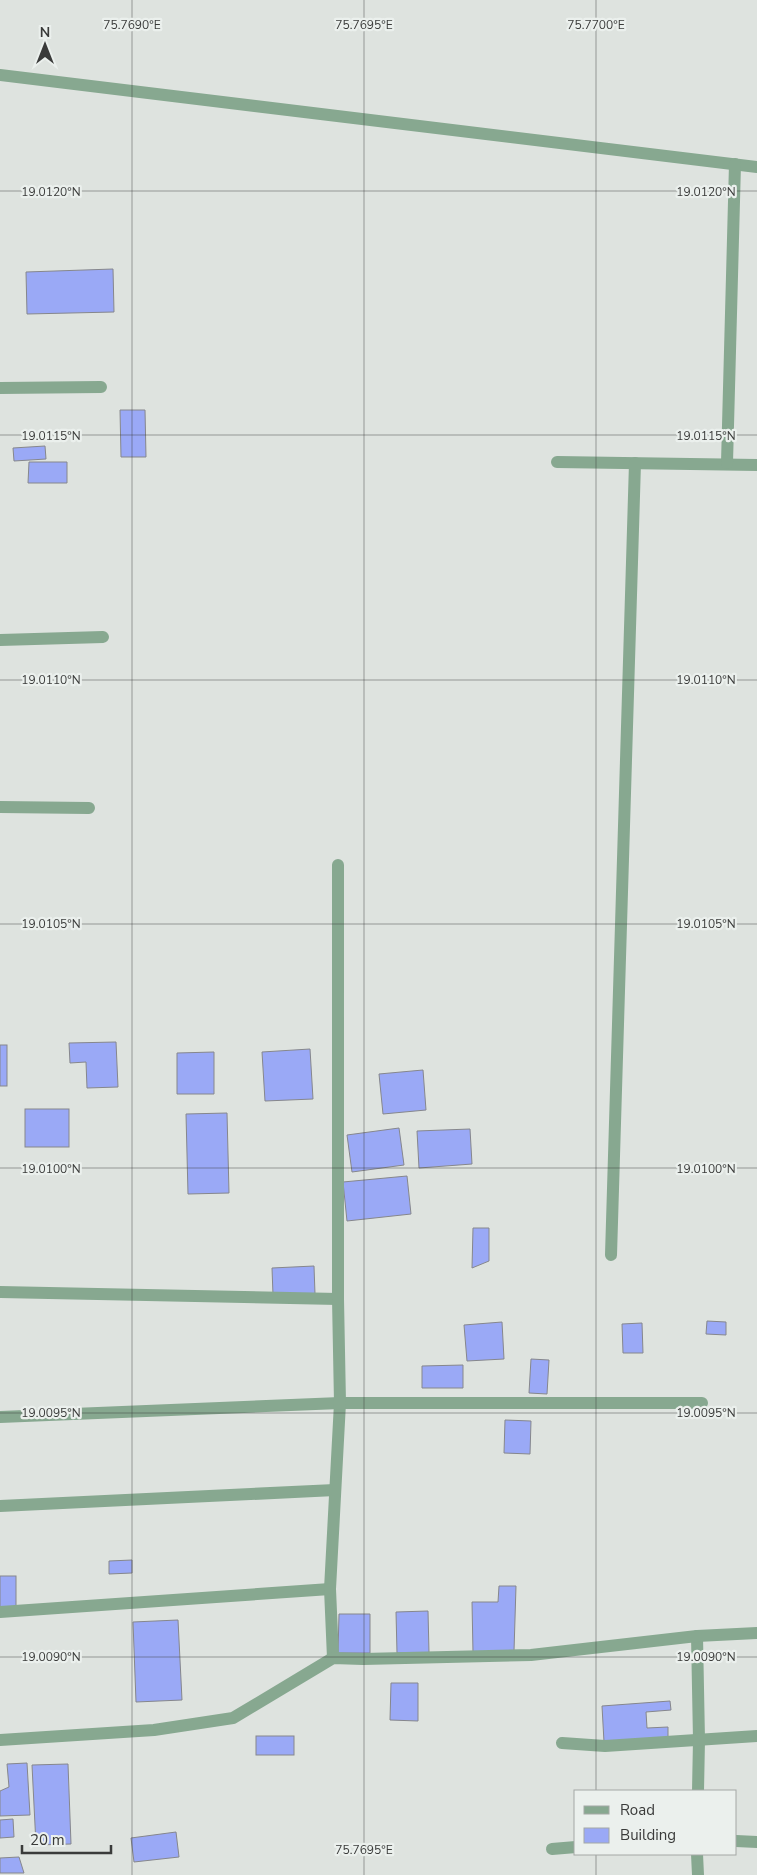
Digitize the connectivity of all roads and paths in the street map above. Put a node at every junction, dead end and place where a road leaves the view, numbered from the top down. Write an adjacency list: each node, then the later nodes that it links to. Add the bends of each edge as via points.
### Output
1 (0, 74): 2 (street)
2 (736, 164): 3 (street); 8 (street)
3 (757, 167)
4 (101, 387): 5 (street)
5 (0, 388)
6 (556, 462): 7 (street)
7 (635, 463): 8 (street); 15 (street)
8 (727, 463): 9 (street)
9 (757, 465)
10 (103, 637): 11 (street)
11 (0, 640)
12 (0, 807): 13 (street)
13 (88, 808)
14 (338, 866): 17 (street)
15 (611, 1255)
16 (0, 1292): 17 (street)
17 (338, 1299): 18 (street)
18 (340, 1403): 19 (street); 20 (street); 21 (street)
19 (702, 1403)
20 (0, 1417)
21 (335, 1490): 22 (street); 23 (street)
22 (0, 1506)
23 (330, 1589): 24 (street); 27 (street)
24 (0, 1612)
25 (757, 1633): 26 (street)
26 (697, 1636): 27 (street, via 531,1655); 30 (street)
27 (333, 1658): 29 (street, via 233,1718 154,1730)
28 (757, 1736): 30 (street)
29 (0, 1740)
30 (699, 1740): 31 (street, via 605,1746); 32 (street)
31 (562, 1742)
32 (698, 1790)
33 (737, 1841): 34 (street)
34 (757, 1842)
35 (574, 1848): 36 (street)
36 (552, 1849)
37 (697, 1855): 38 (street)
38 (698, 1875)

